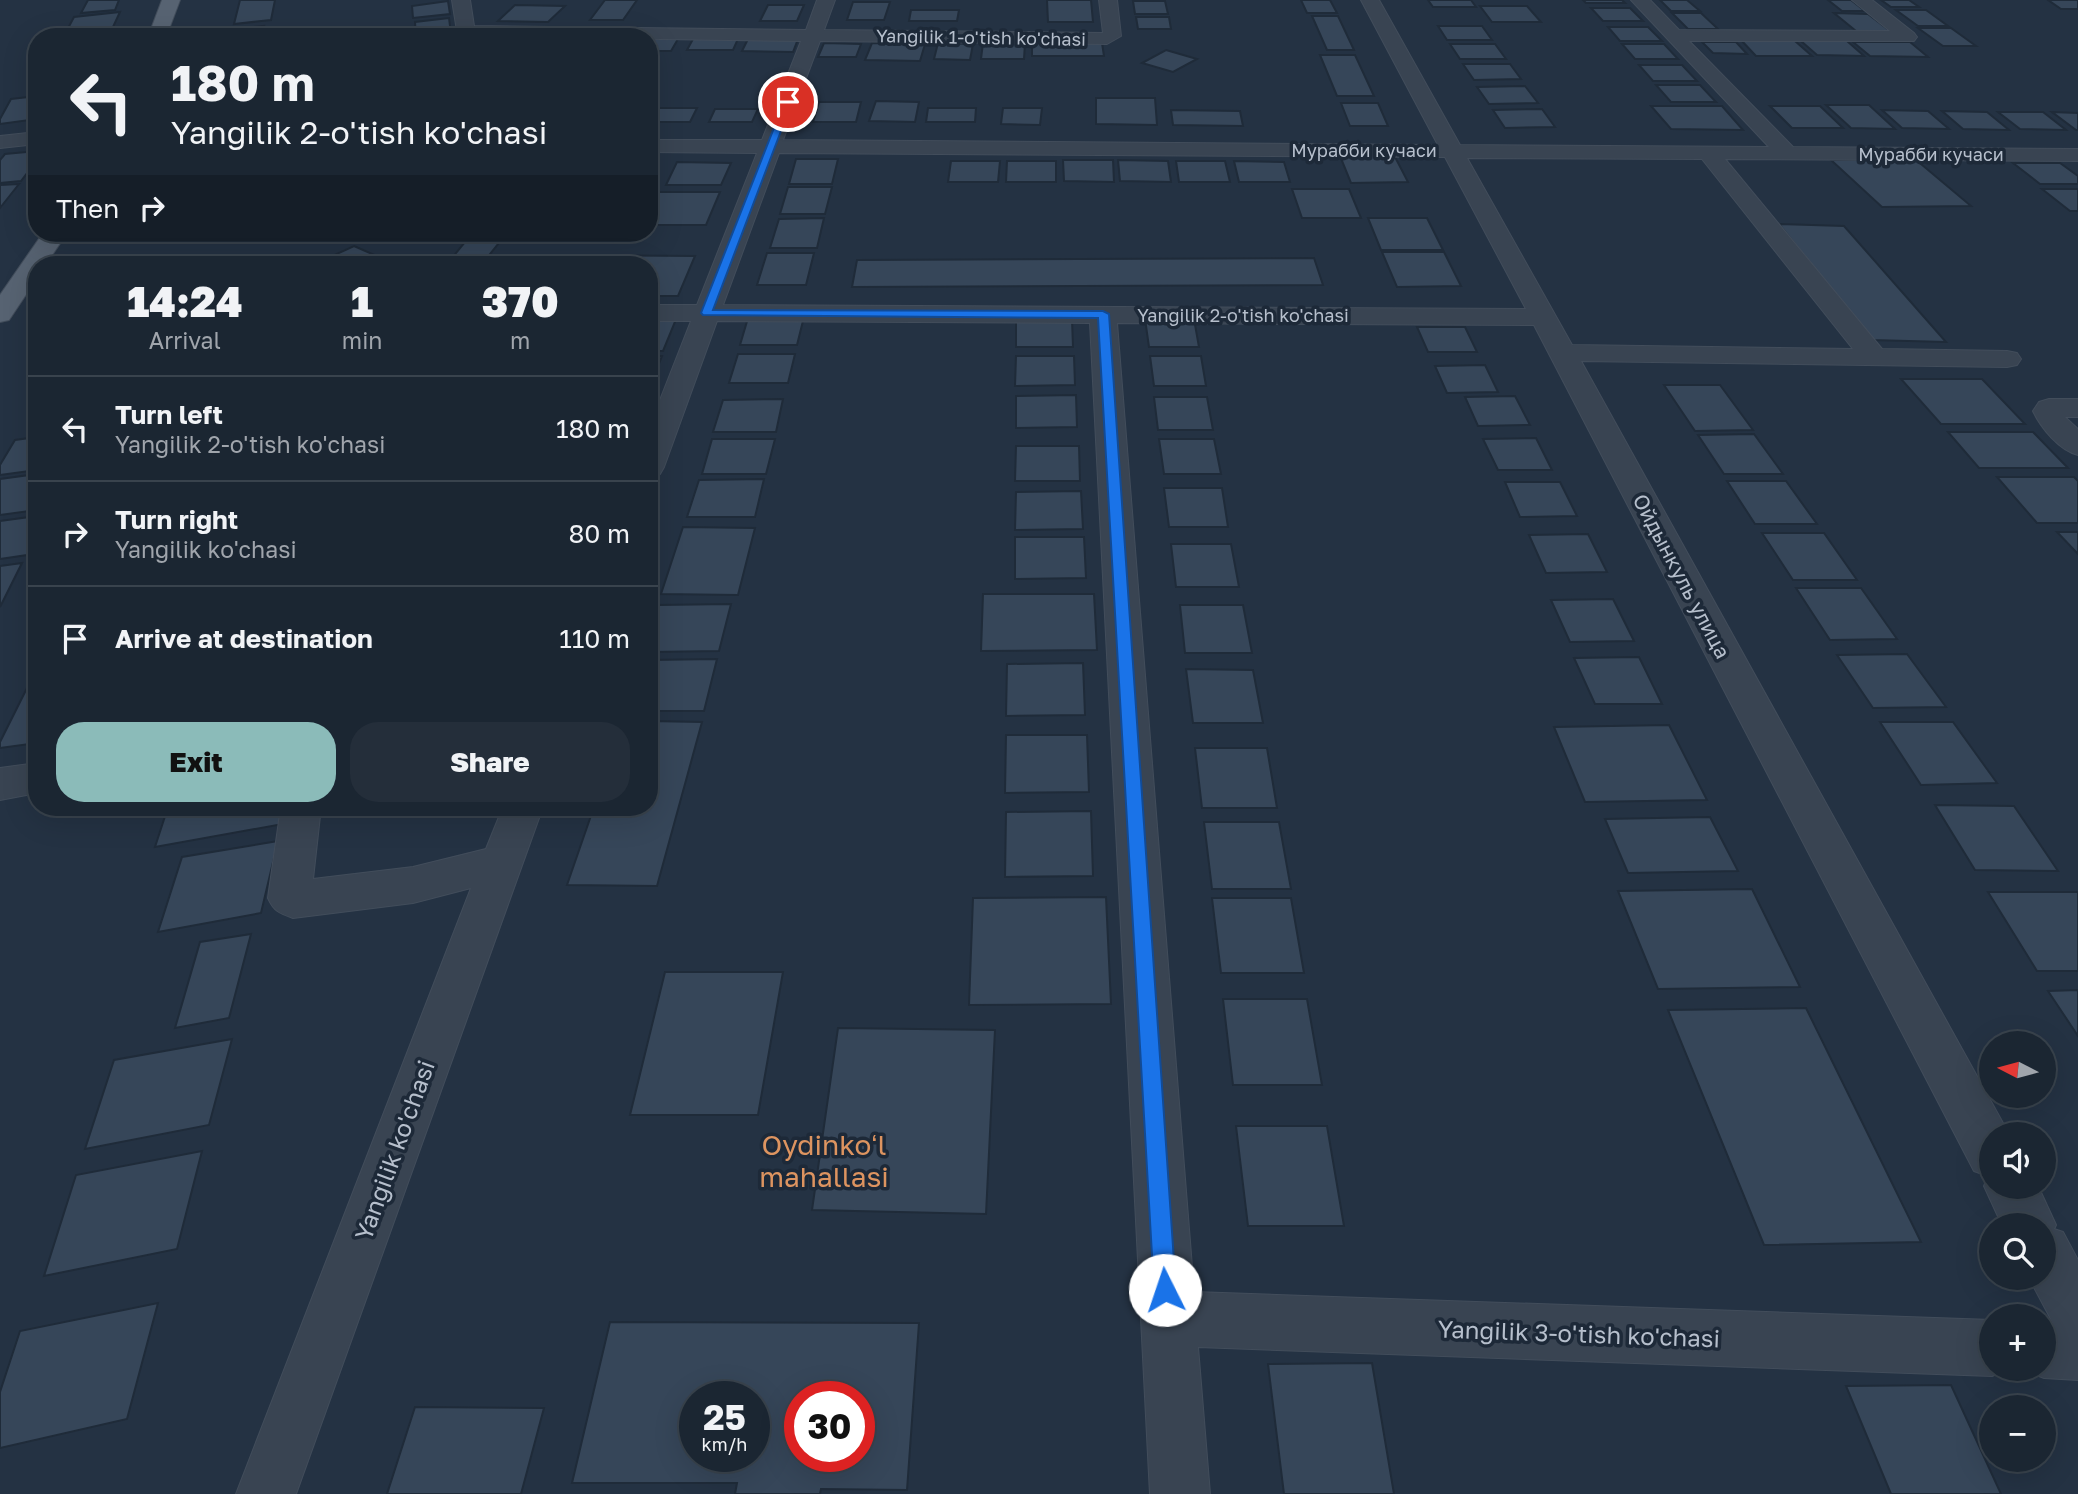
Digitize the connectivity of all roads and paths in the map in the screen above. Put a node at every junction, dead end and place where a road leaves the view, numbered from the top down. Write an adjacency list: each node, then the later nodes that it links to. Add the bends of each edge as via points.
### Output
1 (171, 0): 9 (main road)
2 (461, 0): 10 (street)
3 (826, 0): 13 (street)
4 (1108, 0): 13 (street, Yangilik 1-o'tish ko'chasi, via 1112,36 1107,38)
5 (1370, 0): 19 (street, Ойдынкуль улица)
6 (1640, 0): 14 (street)
7 (1861, 0): 14 (street, via 1908,37)
8 (572, 11): 11 (street)
9 (160, 28)
10 (466, 28)
11 (558, 28)
12 (658, 33): 13 (street)
13 (813, 35): 18 (street)
14 (1673, 35): 21 (street)
15 (28, 139): 16 (street)
16 (0, 142)
17 (658, 146): 18 (street, Мурабби кучаси)
18 (771, 147): 19 (street, Мурабби кучаси); 25 (street)
19 (1452, 150): 20 (street, Мурабби кучаси); 28 (street, Ойдынкуль улица)
20 (1708, 153): 21 (street, Мурабби кучаси); 30 (street)
21 (1787, 153): 22 (street, Мурабби кучаси)
22 (2076, 156)
23 (28, 273): 26 (main road)
24 (658, 313): 25 (street, Yangilik 2-o'tish ko'chasi)
25 (707, 313): 27 (street, Yangilik 2-o'tish ko'chasi); 33 (street)
26 (0, 314)
27 (1103, 314): 28 (street, Yangilik 2-o'tish ko'chasi); 43 (street)
28 (1543, 317): 29 (street, Ойдынкуль улица)
29 (1563, 354): 30 (street); 40 (street, Ойдынкуль улица)
30 (1874, 357): 31 (street)
31 (2007, 359)
32 (2078, 408): 34 (street, via 2047,411)
33 (658, 443)
34 (2078, 446)
35 (28, 779): 36 (street)
36 (0, 784)
37 (300, 816): 39 (street, via 292,900 413,885)
38 (520, 816): 39 (street, Yangilik ko'chasi)
39 (502, 863): 47 (street, Yangilik ko'chasi)
40 (1979, 1129)
41 (2056, 1273): 42 (street)
42 (2078, 1314)
43 (1167, 1318): 44 (street, Yangilik 3-o'tish ko'chasi); 48 (street)
44 (1979, 1348)
45 (2056, 1351): 46 (street)
46 (2078, 1352)
47 (266, 1494)
48 (1180, 1494)

